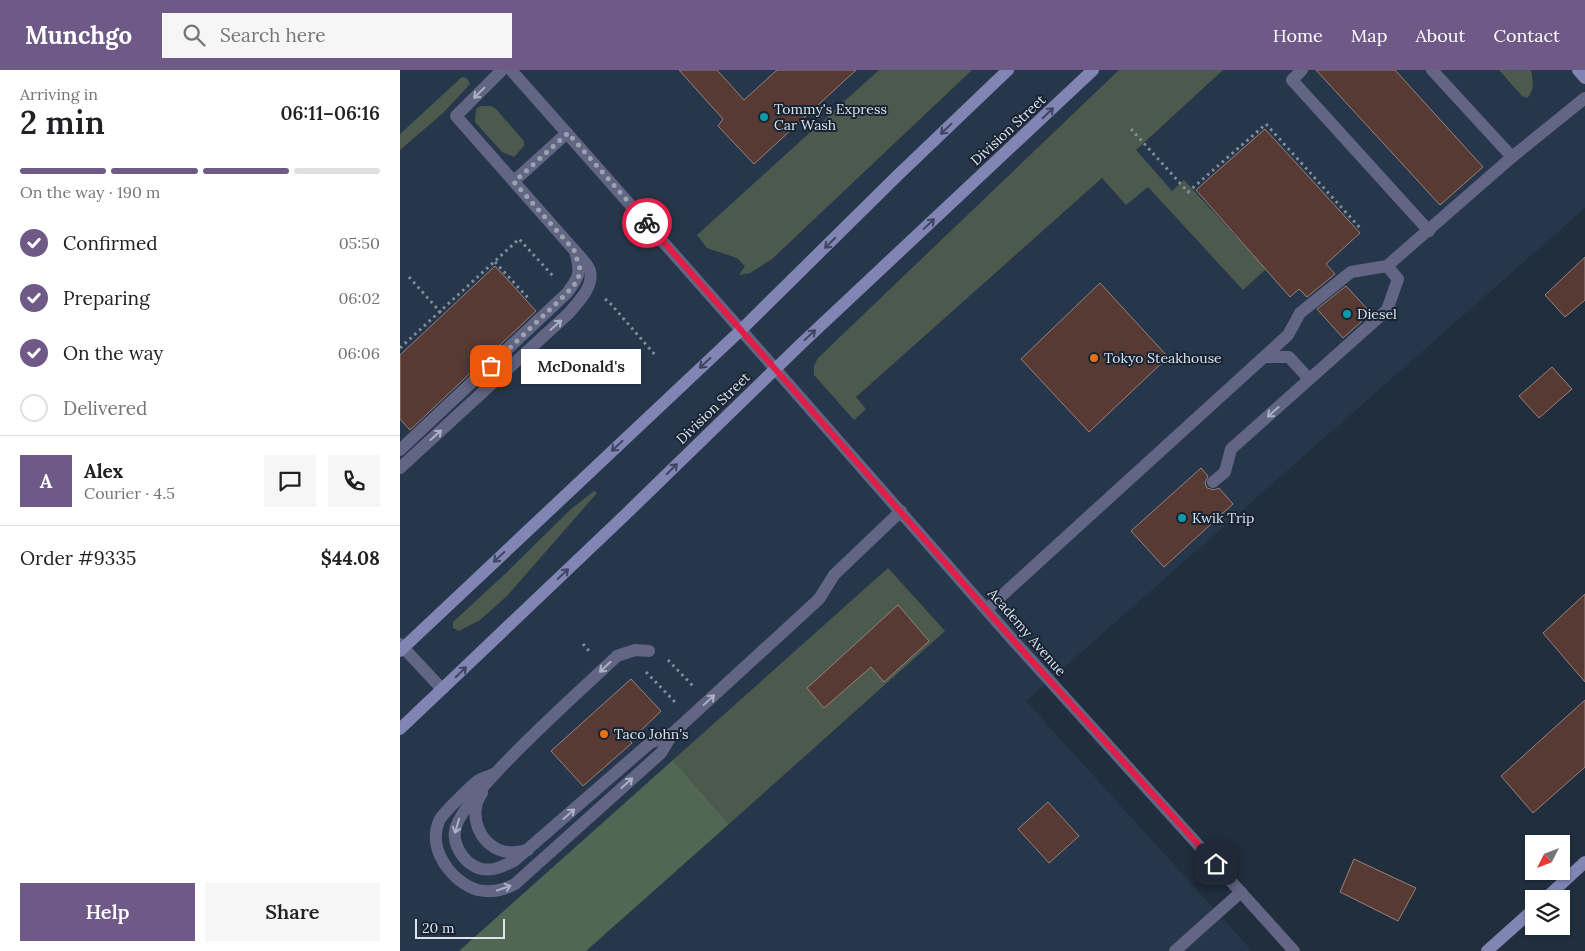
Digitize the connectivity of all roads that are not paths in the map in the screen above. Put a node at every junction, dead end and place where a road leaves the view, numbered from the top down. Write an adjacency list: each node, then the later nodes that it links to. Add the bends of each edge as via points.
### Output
1 (502, 70): 12 (street, one-way to 12, via 456,116)
2 (511, 70): 10 (street, Academy Avenue)
3 (1008, 70): 16 (main road, one-way to 16)
4 (1093, 70): 18 (main road, Division Street, one-way to 4)
5 (1302, 70): 13 (street, via 1292,80)
6 (1433, 70): 11 (street)
7 (1578, 70): 8 (main road)
8 (1585, 78)
9 (1585, 98): 11 (street)
10 (568, 133): 12 (street); 16 (street, Academy Avenue)
11 (1512, 156): 13 (street)
12 (514, 182): 14 (street)
13 (1430, 231): 15 (street)
14 (574, 250): 20 (street, via 580,269 578,280 567,293); 21 (street, one-way to 14, via 569,313 586,292 590,271)
15 (1387, 266): 17 (street, via 1351,272 1300,314 1288,335); 19 (street, via 1398,279 1387,310)
16 (741, 330): 18 (street, Academy Avenue); 25 (main road, one-way to 25)
17 (1266, 357): 19 (street, via 1289,357); 24 (street)
18 (775, 369): 23 (street, Academy Avenue); 27 (main road, Division Street, one-way to 18)
19 (1309, 379): 22 (street, one-way to 22, via 1231,449 1225,472)
20 (400, 450)
21 (400, 468)
22 (1213, 482)
23 (901, 511): 24 (street, Academy Avenue); 29 (street, one-way to 23, via 819,599 834,575)
24 (987, 610): 34 (street, Academy Avenue)
25 (401, 647): 27 (street)
26 (649, 650): 30 (street, one-way to 30, via 635,650 617,656)
27 (442, 689): 28 (main road, Division Street)
28 (400, 730)
29 (673, 733): 30 (street, one-way to 29, via 479,781 451,807 439,821 436,837 438,854 449,870 464,883 480,890 495,891 515,884 661,753); 31 (street, one-way to 29, via 650,743)
30 (493, 774): 31 (street, via 478,802 478,832 488,844 498,849 508,852); 31 (street, one-way to 31, via 461,814 455,831 457,846 462,856 484,870 500,868)
31 (528, 850)
32 (1585, 862): 33 (main road)
33 (1555, 890)
34 (1241, 892): 36 (street); 37 (street, Academy Avenue)
35 (1525, 917): 38 (main road)
36 (1175, 951)
37 (1294, 951)
38 (1487, 951)

